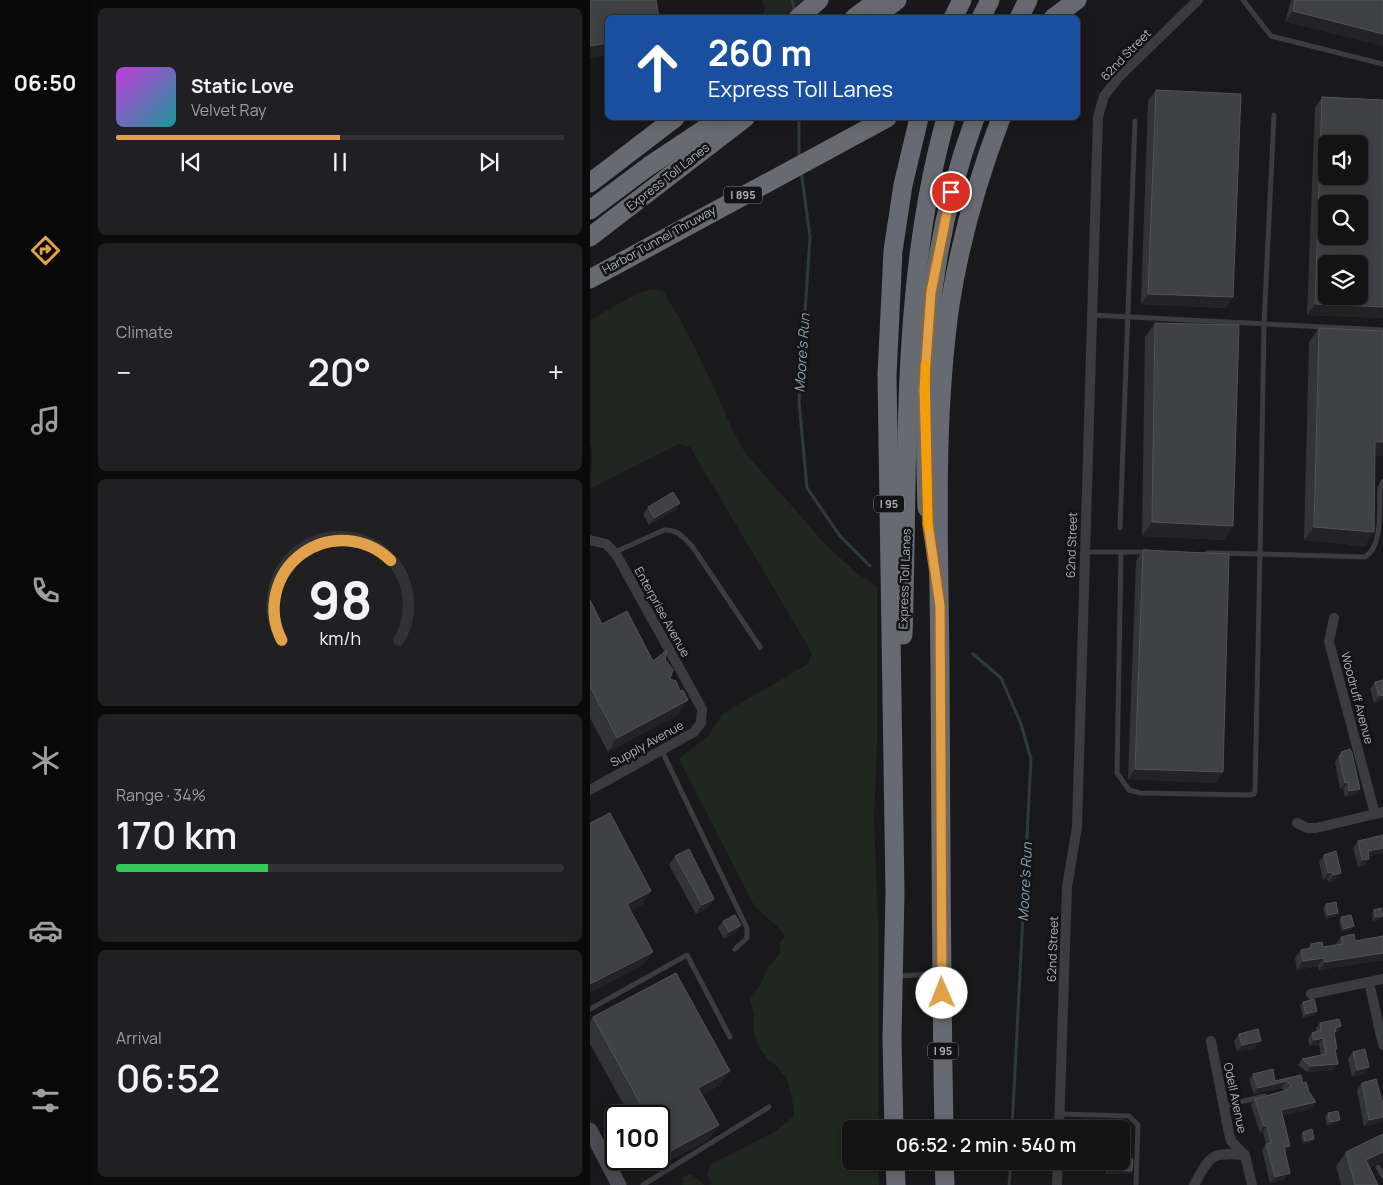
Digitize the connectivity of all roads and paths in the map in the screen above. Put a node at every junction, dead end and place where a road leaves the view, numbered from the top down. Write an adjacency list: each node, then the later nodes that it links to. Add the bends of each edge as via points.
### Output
1 (819, 0): 11 (highway)
2 (878, 0): 12 (highway)
3 (897, 0): 13 (highway)
4 (962, 0): 14 (highway)
5 (990, 0): 15 (highway)
6 (1028, 0): 16 (highway)
7 (1056, 0): 17 (highway)
8 (1077, 0): 18 (highway)
9 (1198, 0): 35 (street, 62nd Street, via 1119,77 1104,96 1098,117)
10 (1243, 0): 19 (lane, via 1271,36)
11 (802, 15)
12 (858, 15)
13 (878, 15)
14 (954, 15)
15 (982, 15)
16 (1020, 15)
17 (1048, 15)
18 (1057, 15)
19 (1383, 64)
20 (1274, 115): 37 (lane)
21 (673, 120): 30 (highway)
22 (742, 120): 33 (highway, Express Toll Lanes)
23 (883, 120): 34 (highway, Harbor Tunnel Thruway / I 895)
24 (919, 120): 56 (highway, I 95, via 903,185 889,308)
25 (946, 120): 56 (highway, Express Toll Lanes, via 917,253 911,314)
26 (974, 120): 48 (highway, Express Toll Lanes, via 942,228 927,337 924,416 928,523)
27 (1000, 120): 48 (highway, I 95, via 974,197 948,320 941,409)
28 (1135, 121): 36 (lane)
29 (716, 122): 31 (highway, Express Toll Lanes); 32 (highway)
30 (590, 183)
31 (590, 210)
32 (590, 224)
33 (590, 237)
34 (595, 276)
35 (1092, 315): 36 (lane); 43 (street, 62nd Street)
36 (1127, 316): 37 (lane); 40 (lane)
37 (1264, 324): 38 (lane); 47 (lane)
38 (1383, 330)
39 (1383, 481): 47 (lane, via 1378,543 1374,552 1365,557)
40 (1120, 528)
41 (590, 540): 42 (street, via 606,544)
42 (615, 552): 50 (lane, via 664,530 678,532 692,546); 51 (street, Enterprise Avenue)
43 (1085, 552): 44 (lane); 70 (street, 62nd Street, via 1076,827 1067,887)
44 (1121, 552): 45 (lane); 47 (lane, via 1118,777 1129,790 1140,793 1249,795 1255,790)
45 (1151, 552)
46 (1201, 553): 47 (lane)
47 (1260, 554)
48 (940, 606): 58 (highway, I 95)
49 (1334, 618): 54 (street, Woodruff Avenue, via 1329,642)
50 (760, 647)
51 (702, 709): 52 (street, Supply Avenue, via 701,723 694,732)
52 (662, 751): 53 (street, Supply Avenue); 57 (lane, via 748,928 747,938)
53 (590, 790)
54 (1379, 813): 55 (street, via 1316,828)
55 (1297, 823)
56 (895, 893): 59 (highway, I 95)
57 (734, 949)
58 (941, 974): 59 (lane); 72 (highway, I 95)
59 (893, 976): 71 (highway, I 95)
60 (1383, 979): 61 (street)
61 (1369, 982): 62 (street); 66 (street)
62 (1311, 994)
63 (590, 1009): 64 (lane, via 687,955)
64 (730, 1037)
65 (1210, 1041): 68 (street, Odell Avenue)
66 (1383, 1044)
67 (1274, 1094): 68 (lane)
68 (1223, 1106): 75 (street, Odell Avenue, via 1232,1141)
69 (769, 1107): 82 (lane)
70 (1060, 1114): 73 (street, 62nd Street); 86 (lane, via 1129,1116 1138,1125)
71 (894, 1120)
72 (944, 1120)
73 (1060, 1120)
74 (590, 1130): 81 (main road)
75 (1245, 1155): 87 (street, via 1218,1154 1208,1161); 88 (street, Odell Avenue)
76 (1378, 1167): 80 (lane)
77 (895, 1170): 83 (highway)
78 (944, 1170): 84 (highway)
79 (1057, 1170): 85 (street)
80 (1383, 1176)
81 (619, 1185)
82 (643, 1185)
83 (896, 1185)
84 (945, 1185)
85 (1056, 1185)
86 (1136, 1185)
87 (1194, 1185)
88 (1252, 1185)

